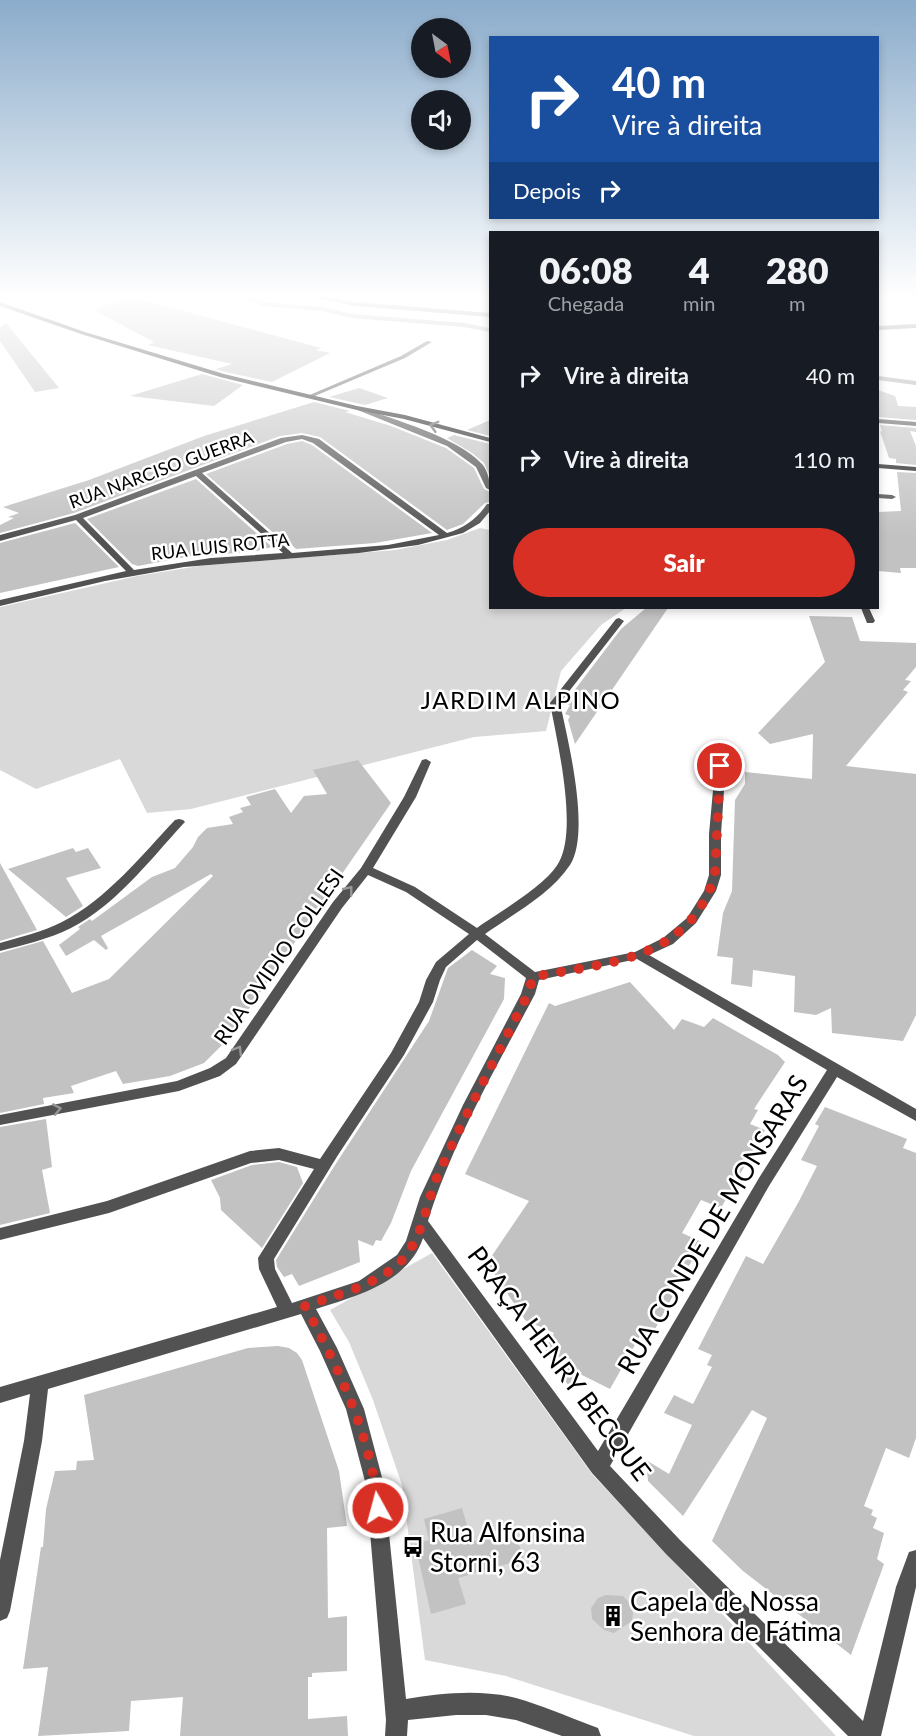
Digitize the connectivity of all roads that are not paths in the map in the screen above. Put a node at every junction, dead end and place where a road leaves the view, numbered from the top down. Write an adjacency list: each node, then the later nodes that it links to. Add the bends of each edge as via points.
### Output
1 (222, 376): 3 (main road)
2 (358, 376): 3 (street)
3 (308, 397): 4 (main road)
4 (357, 408): 7 (main road, one-way to 4); 11 (street, via 450,444 478,466)
5 (879, 421): 6 (street)
6 (916, 424)
7 (489, 440)
8 (879, 466): 9 (main road)
9 (916, 469)
10 (197, 473): 15 (street, RUA NARCISO GUERRA); 16 (street, RUA NARCISO GUERRA, via 286,439 309,438); 18 (street)
11 (489, 486)
12 (879, 496): 13 (street)
13 (892, 497)
14 (489, 508): 16 (street, RUA LUIS ROTTA, via 469,527)
15 (78, 517): 17 (street, RUA NARCISO GUERRA); 19 (street)
16 (446, 536): 18 (street, RUA LUIS ROTTA, via 390,547)
17 (0, 538)
18 (290, 555): 19 (street, RUA LUIS ROTTA)
19 (132, 572): 20 (street, RUA LUIS ROTTA)
20 (0, 603)
21 (865, 609): 23 (street)
22 (620, 621): 28 (street, via 555,703 570,782 572,838 565,862 547,884)
23 (870, 621)
24 (722, 747): 30 (street, via 715,875 710,891 692,920 668,941)
25 (426, 762): 27 (street, RUA OVIDIO COLLESI, via 410,797)
26 (179, 822): 29 (street, via 79,917)
27 (366, 870): 28 (street, via 394,879); 34 (street, RUA OVIDIO COLLESI, one-way to 27, via 149,1094 215,1072 231,1061 337,905)
28 (476, 934): 31 (street); 35 (street, via 441,965 398,1055)
29 (0, 947)
30 (639, 956): 31 (street); 32 (street)
31 (533, 977): 36 (street, via 428,1197)
32 (834, 1070): 33 (street); 41 (street, RUA CONDE DE MONSARAS)
33 (916, 1116)
34 (0, 1120)
35 (324, 1167): 37 (street, via 279,1154 250,1157 109,1207); 38 (street, via 266,1258 267,1269)
36 (421, 1223): 38 (street, via 403,1260 365,1286); 41 (street, PRAÇA HENRY BECQUE)
37 (0, 1234)
38 (296, 1308): 39 (street); 44 (street, via 328,1348 355,1409 375,1485)
39 (40, 1384): 40 (street); 43 (street)
40 (0, 1395)
41 (598, 1467): 47 (street, PRAÇA HENRY BECQUE)
42 (916, 1558): 48 (street)
43 (0, 1611)
44 (396, 1711): 45 (street); 46 (street, via 489,1704 516,1709)
45 (396, 1736)
46 (590, 1736)
47 (863, 1736)
48 (870, 1736)

